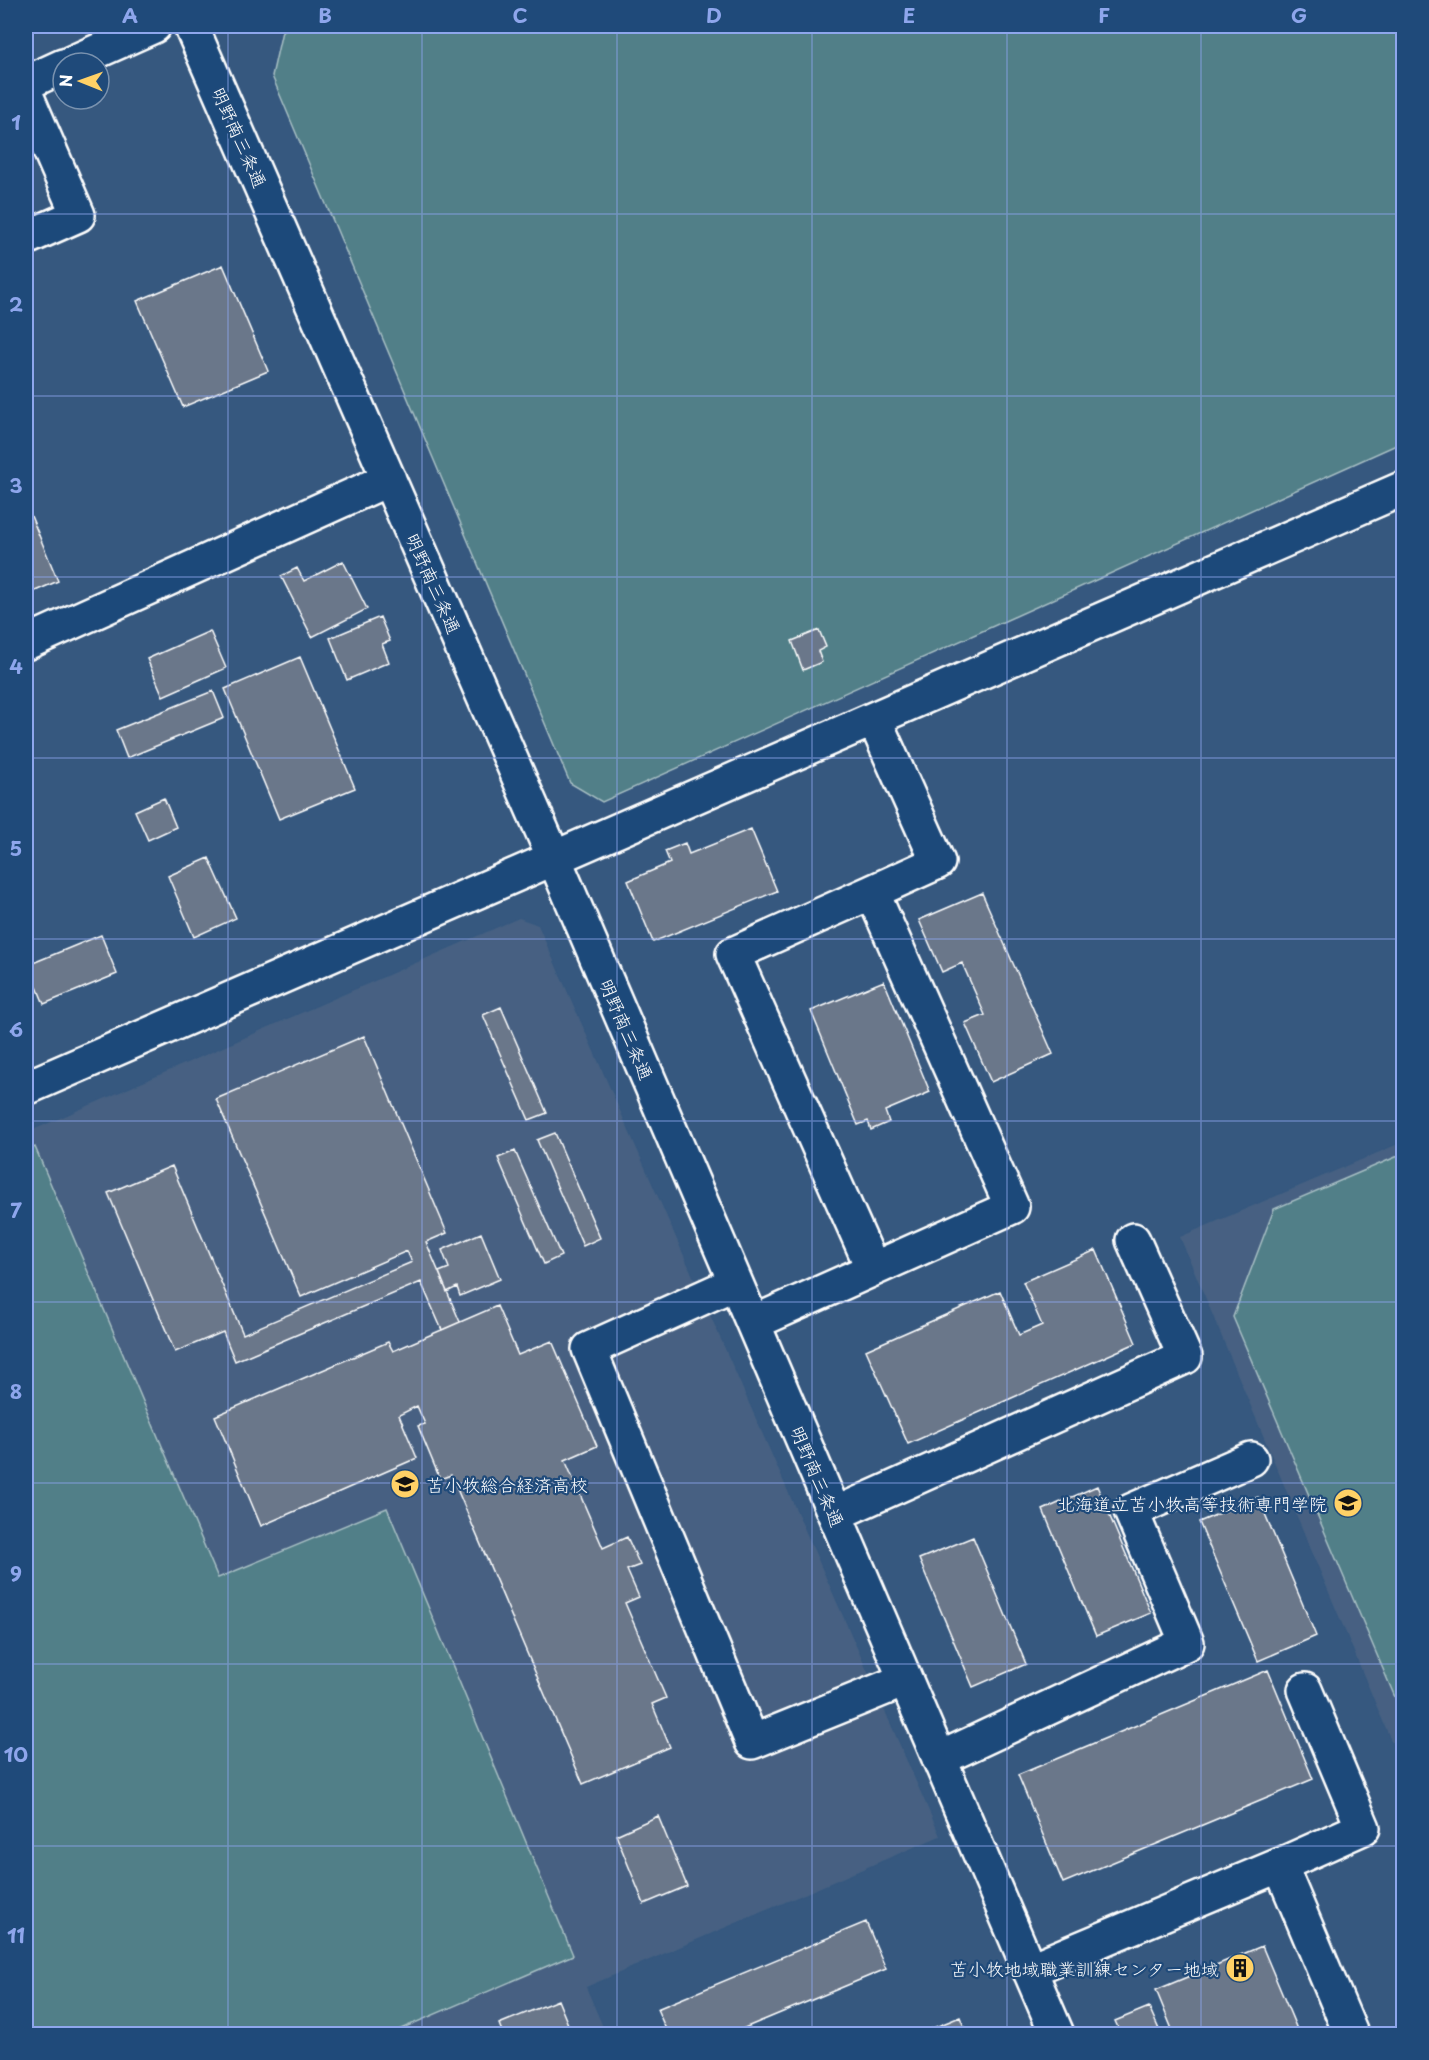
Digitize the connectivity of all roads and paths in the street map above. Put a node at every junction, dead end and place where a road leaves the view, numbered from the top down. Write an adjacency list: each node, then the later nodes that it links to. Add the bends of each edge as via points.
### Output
1 (154, 26): 3 (street)
2 (191, 26): 8 (street, 明野南三条通)
3 (98, 51)
4 (51, 72): 5 (street)
5 (26, 83)
6 (26, 95): 7 (street, via 78,215)
7 (26, 238)
8 (389, 479): 10 (street); 12 (street, 明野南三条通)
9 (1404, 488): 11 (street)
10 (26, 643)
11 (874, 719): 12 (street); 13 (street, via 938,862)
12 (554, 858): 14 (street); 17 (street, 明野南三条通)
13 (872, 892): 16 (street, via 734,954); 16 (street, via 1012,1207)
14 (26, 1088)
15 (1133, 1240): 20 (street, via 1185,1357)
16 (873, 1269): 18 (street)
17 (735, 1283): 18 (street, 明野南三条通); 21 (street, via 589,1349 752,1742)
18 (753, 1323): 20 (street, 明野南三条通)
19 (1251, 1459): 23 (street, via 1131,1511 1187,1643)
20 (835, 1514): 21 (street, 明野南三条通)
21 (905, 1680): 23 (street, 明野南三条通)
22 (1305, 1690): 24 (street, via 1363,1828)
23 (939, 1759): 25 (street, 明野南三条通)
24 (1280, 1865): 25 (street); 27 (street)
25 (1029, 1970): 26 (street, 明野南三条通)
26 (1057, 2034)
27 (1351, 2034)

